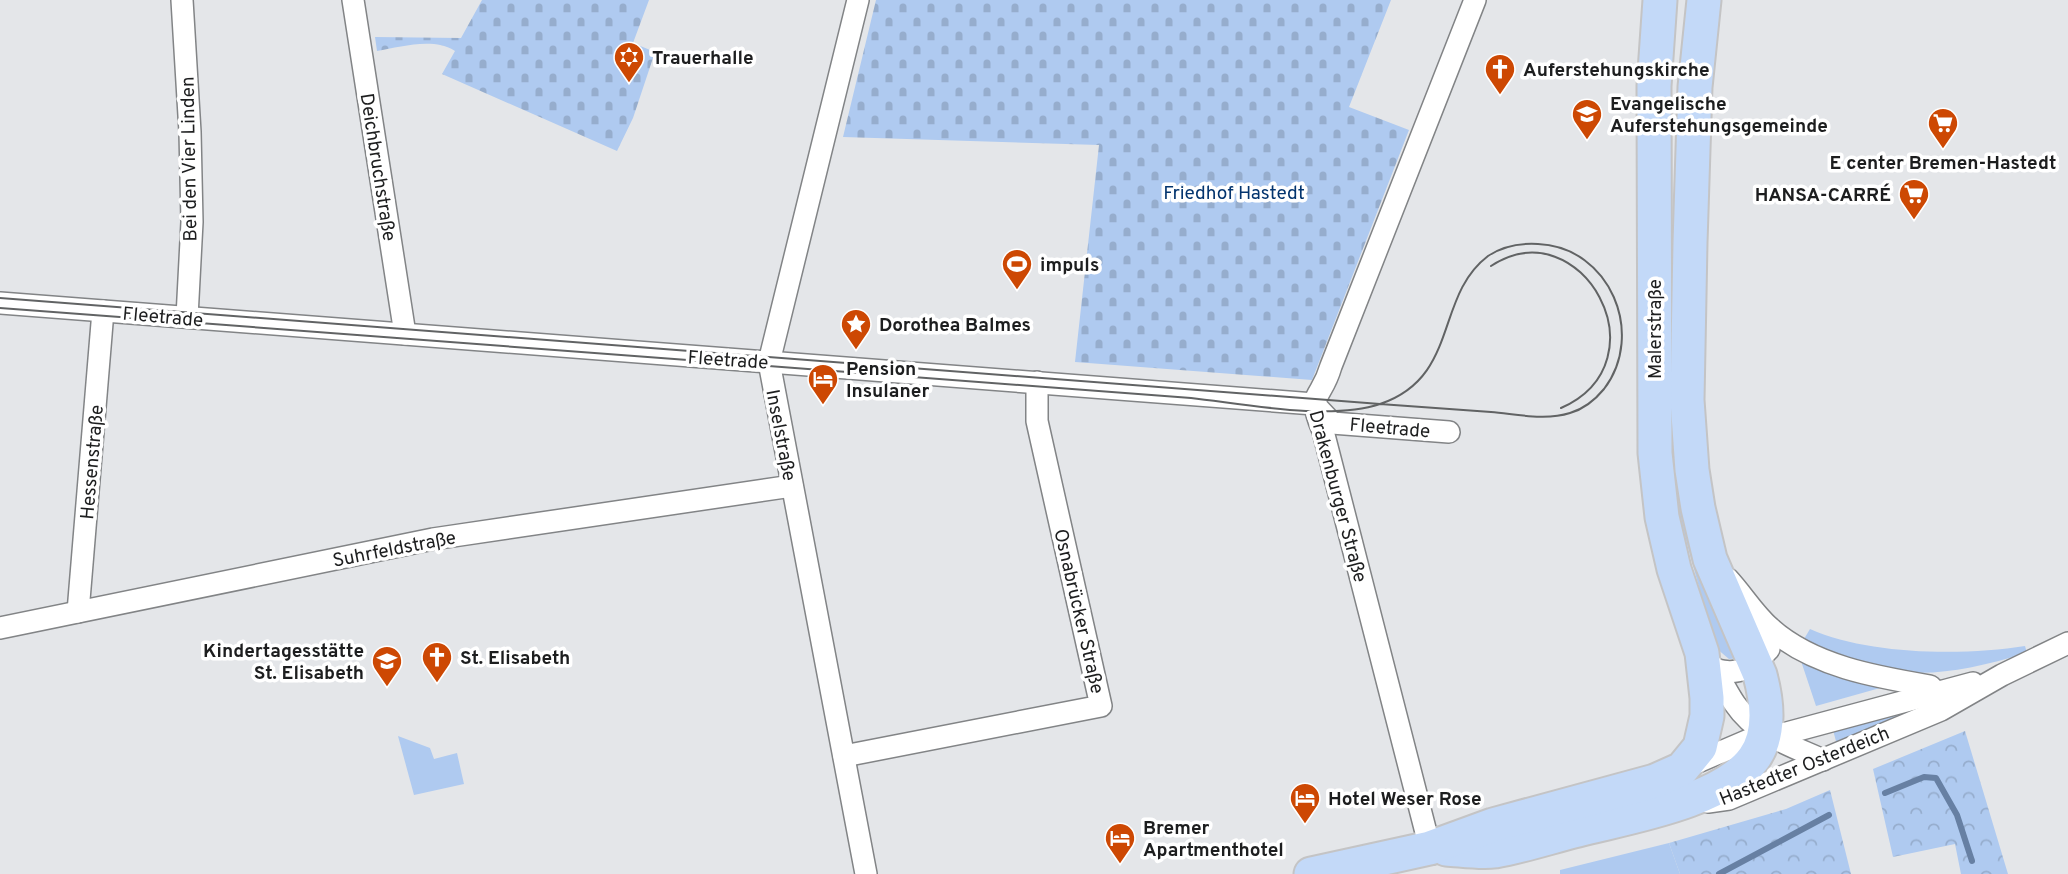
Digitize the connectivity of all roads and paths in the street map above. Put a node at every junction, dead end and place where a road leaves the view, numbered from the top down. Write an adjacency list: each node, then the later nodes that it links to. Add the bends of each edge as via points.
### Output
1 (182, 0): 9 (street, Bei den Vier Linden, via 192,209)
2 (353, 0): 10 (street, Deichbruchstraße)
3 (858, 0): 11 (street, Inselstraße)
4 (1475, 0): 13 (street, Drakenburger Straße, via 1326,384)
5 (1660, 0): 21 (main road, Malerstraße, via 1654,86 1655,453 1674,569)
6 (1704, 0): 16 (main road, Malerstraße, via 1695,87 1687,400 1692,470)
7 (0, 303): 8 (street, Fleetrade)
8 (103, 311): 9 (street, Fleetrade); 17 (street, Hessenstraße)
9 (187, 317): 10 (street, Fleetrade)
10 (405, 334): 11 (street, Fleetrade)
11 (769, 362): 12 (street, Fleetrade); 15 (street, Inselstraße)
12 (1037, 382): 13 (street, Fleetrade); 26 (street, Osnabrücker Straße, via 1037,421 1101,706)
13 (1314, 404): 14 (street, Fleetrade, via 1332,423); 30 (street, Drakenburger Straße)
14 (1449, 432)
15 (792, 486): 17 (street, Suhrfeldstraße, via 433,539); 26 (street, Inselstraße)
16 (1710, 559): 19 (street, Malerstraße); 22 (main road, Malerstraße)
17 (78, 612): 18 (street, Suhrfeldstraße)
18 (0, 628)
19 (1770, 628): 22 (street, via 1769,649); 24 (street, Malerstraße, via 1845,668 1930,686)
20 (2068, 643): 23 (street, Hastedter Osterdeich)
21 (1709, 662): 22 (street, via 1736,672); 25 (street, Malerstraße, via 1734,703); 28 (main road, Malerstraße, via 1707,716 1700,747)
22 (1755, 663): 25 (main road, Malerstraße, via 1766,695)
23 (2002, 675): 24 (street, Hastedter Osterdeich); 27 (street, Hastedter Osterdeich, via 1941,710)
24 (1937, 692): 25 (street, Hastedter Osterdeich, via 1783,734)
25 (1763, 734): 27 (street, Malerstraße); 28 (street, Hastedter Osterdeich); 29 (main road, Malerstraße, via 1754,757 1737,775)
26 (844, 756): 31 (street, Inselstraße)
27 (1823, 760): 29 (street, Hastedter Osterdeich, via 1729,799)
28 (1682, 769): 30 (main road, Hastedter Osterdeich)
29 (1671, 808): 30 (main road, Hastedter Osterdeich, via 1492,851)
30 (1430, 848): 32 (main road, Hastedter Osterdeich)
31 (866, 874)
32 (1311, 874)

